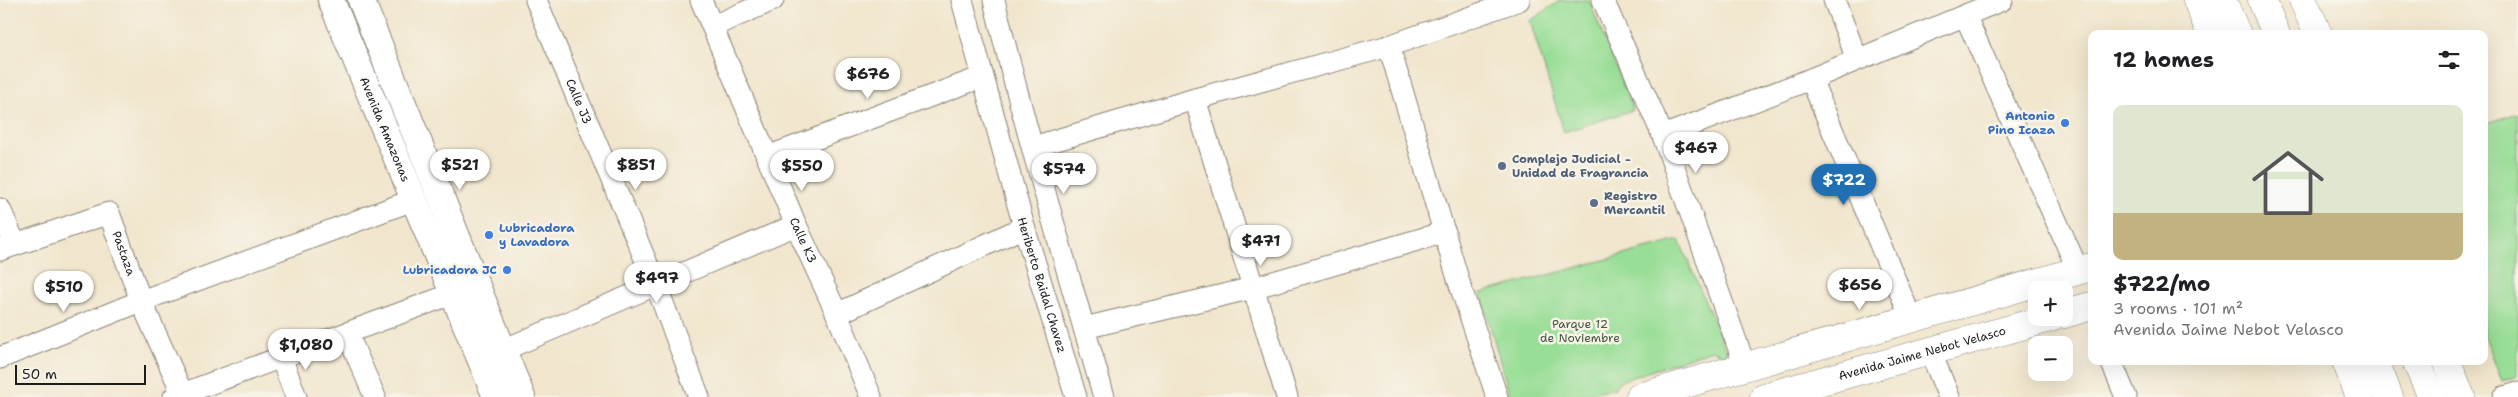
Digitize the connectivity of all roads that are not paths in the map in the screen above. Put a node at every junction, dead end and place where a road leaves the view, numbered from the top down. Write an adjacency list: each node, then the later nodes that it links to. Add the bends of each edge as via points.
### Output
1 (361, 0): 46 (street)
2 (536, 0): 37 (street, Calle J3)
3 (702, 0): 17 (street, Calle K3)
4 (774, 0): 17 (street)
5 (962, 0): 24 (street, Heriberto Baidal Chavez)
6 (994, 0): 28 (street)
7 (1603, 0): 27 (street)
8 (1834, 0): 23 (street)
9 (2002, 0): 16 (street)
10 (2197, 0): 18 (main road)
11 (2222, 0): 19 (main road)
12 (2262, 0): 20 (main road)
13 (2303, 0): 21 (main road)
14 (335, 2): 30 (street, Avenida Amazonas)
15 (1510, 2): 22 (street)
16 (1964, 15): 23 (street); 36 (street)
17 (712, 26): 29 (street, Calle K3)
18 (2210, 30)
19 (2235, 30)
20 (2274, 30)
21 (2316, 30)
22 (1389, 46): 26 (street); 34 (street)
23 (1857, 59): 25 (street)
24 (982, 77): 29 (street); 33 (street, Heriberto Baidal Chavez)
25 (1811, 79): 27 (street); 42 (street)
26 (1195, 98): 28 (street); 38 (street)
27 (1663, 136): 55 (street)
28 (1033, 147): 44 (street)
29 (768, 158): 32 (street, Calle K3)
30 (413, 200): 39 (street, Avenida Amazonas); 40 (street)
31 (0, 209): 35 (street)
32 (796, 225): 37 (street); 41 (street, Calle K3)
33 (1024, 227): 41 (street); 64 (street, Heriberto Baidal Chavez)
34 (1446, 232): 38 (street); 67 (street)
35 (8, 247): 40 (street, Pastaza, via 109,213)
36 (2084, 268): 42 (main road)
37 (656, 285): 46 (street); 62 (street, Calle J3)
38 (1253, 288): 44 (street); 66 (street)
39 (452, 294): 45 (street); 60 (street, Avenida Amazonas)
40 (141, 301): 48 (street); 57 (street, Pastaza)
41 (837, 314): 63 (street, Calle K3)
42 (1911, 318): 55 (main road)
43 (2028, 324): 47 (main road, Avenida Jaime Nebot Velasco)
44 (1084, 328): 65 (street)
45 (348, 333): 49 (street); 59 (street)
46 (503, 350): 61 (street)
47 (1930, 351): 69 (main road, Avenida Jaime Nebot Velasco); 70 (street)
48 (0, 358)
49 (281, 358): 57 (street); 58 (street)
50 (2113, 365): 71 (street)
51 (2348, 365): 72 (main road)
52 (2376, 365): 73 (main road)
53 (2418, 365): 74 (main road)
54 (2449, 365): 75 (main road)
55 (1745, 366): 68 (main road)
56 (2518, 393): 76 (street)
57 (180, 396)
58 (296, 397)
59 (375, 397)
60 (496, 397)
61 (522, 397)
62 (700, 397)
63 (871, 397)
64 (1076, 397)
65 (1104, 397)
66 (1287, 397)
67 (1497, 397)
68 (1640, 397)
69 (1764, 397)
70 (1948, 397)
71 (2126, 397)
72 (2360, 397)
73 (2389, 397)
74 (2432, 397)
75 (2461, 397)
76 (2504, 397)

